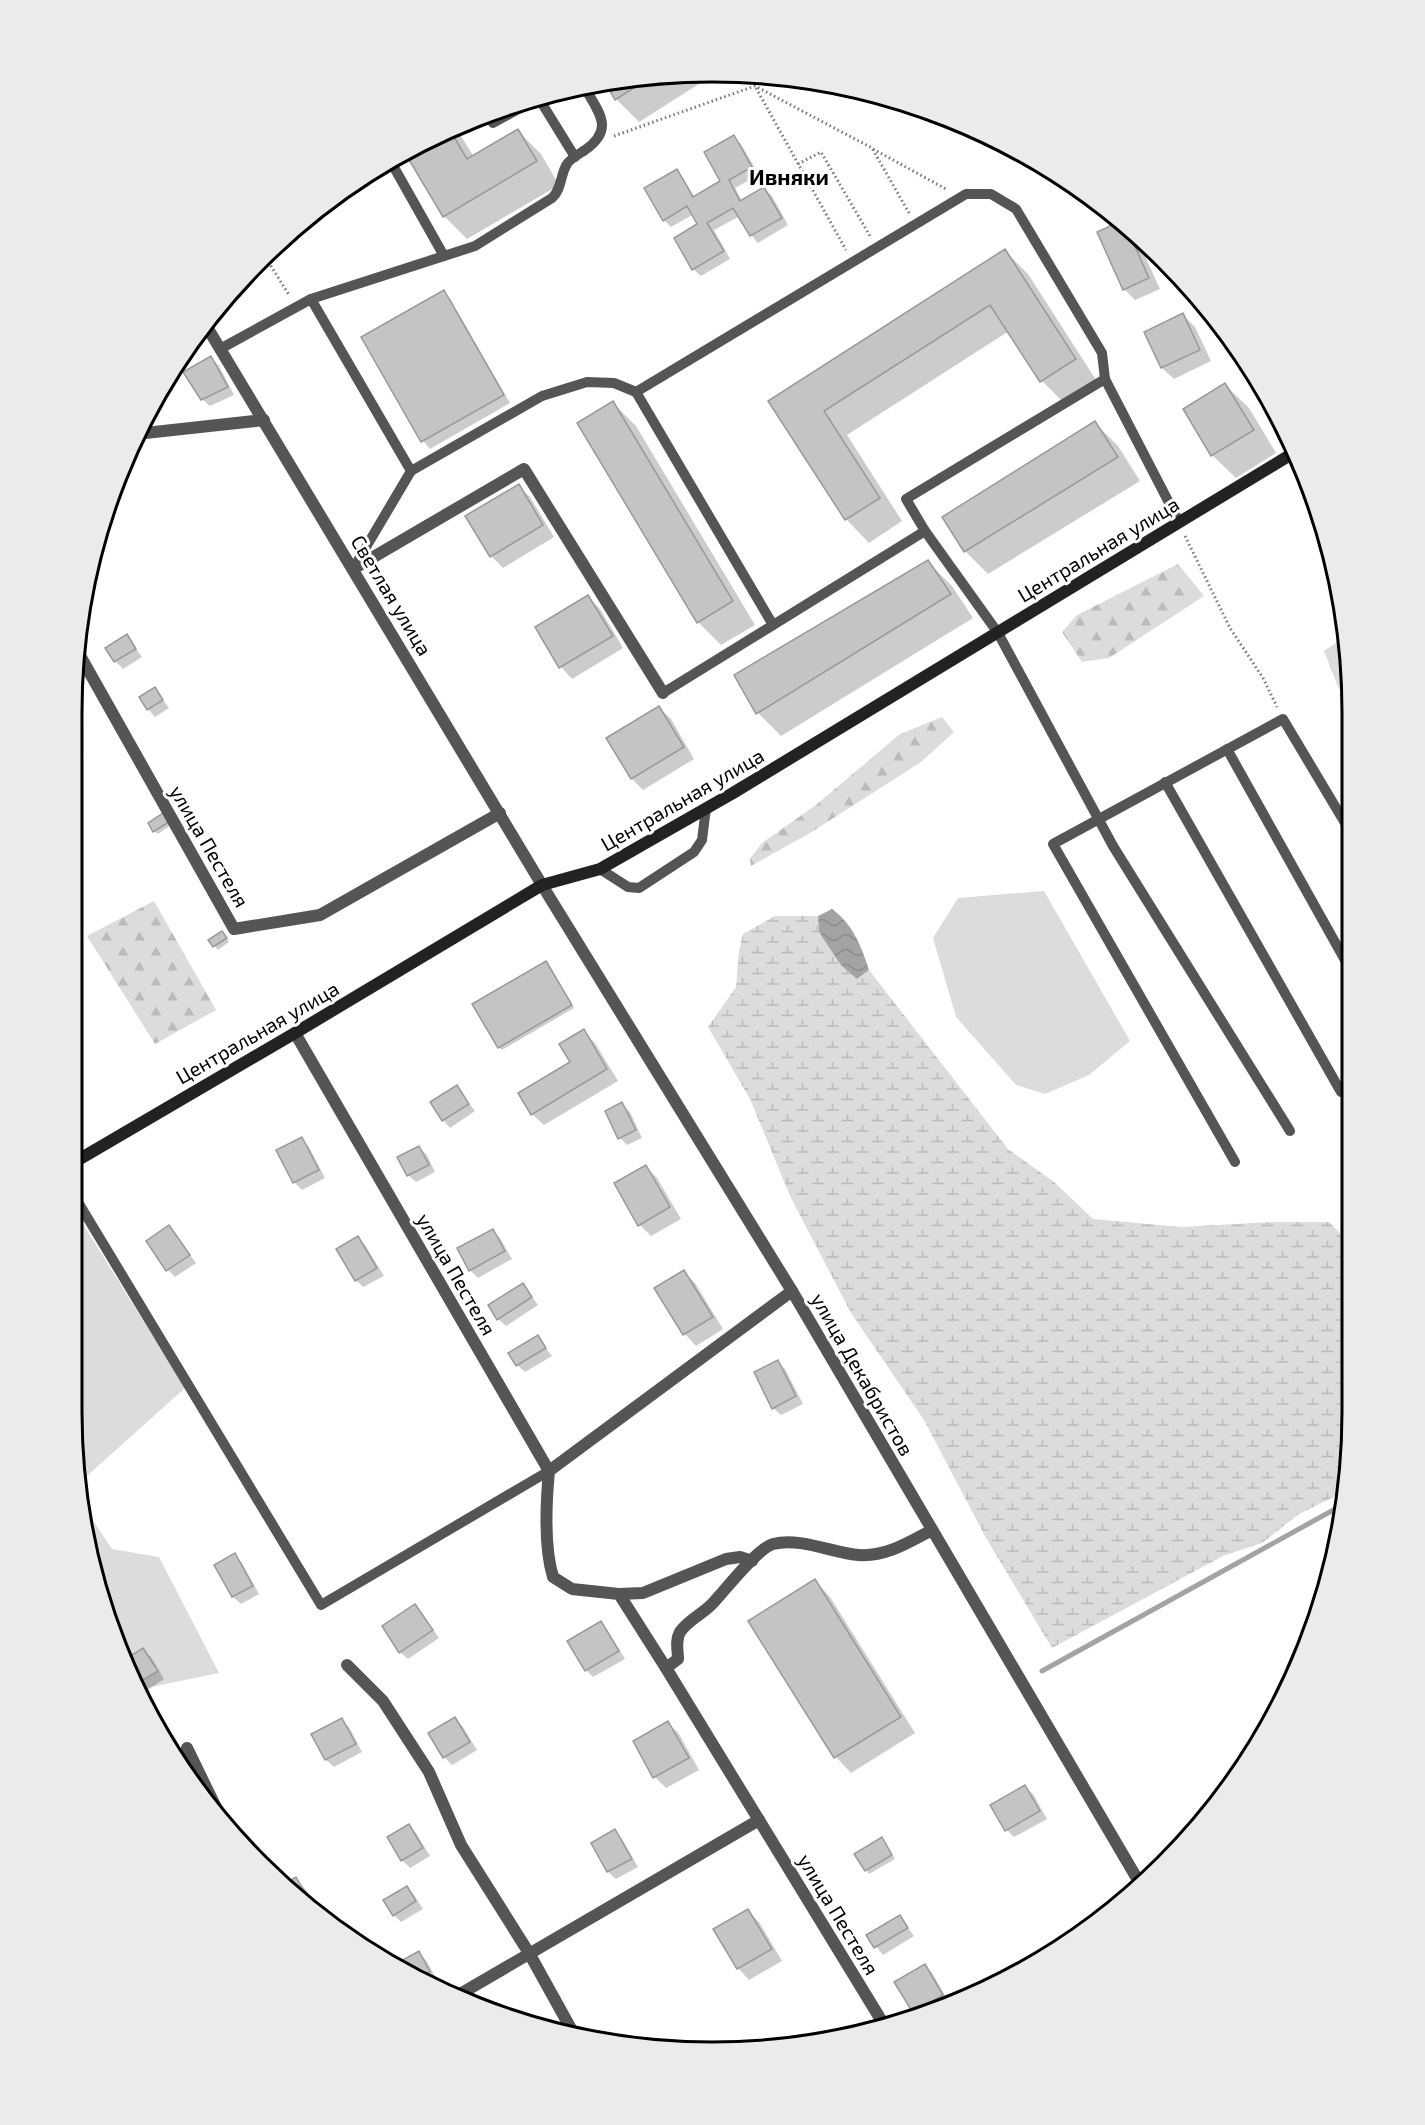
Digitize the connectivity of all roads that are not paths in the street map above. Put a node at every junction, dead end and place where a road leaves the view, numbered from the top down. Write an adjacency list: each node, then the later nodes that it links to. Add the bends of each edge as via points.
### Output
1 (589, 95): 5 (lane, via 601,117 603,131 596,142)
2 (543, 106): 5 (lane)
3 (497, 121): 4 (lane)
4 (493, 123)
5 (575, 157): 7 (lane, via 566,166 552,198 475,246)
6 (395, 169): 7 (lane)
7 (444, 256): 8 (lane)
8 (311, 299): 10 (lane); 16 (lane)
9 (210, 333): 10 (street, Светлая улица)
10 (220, 349): 13 (street, Светлая улица)
11 (1105, 379): 12 (lane, via 1102,353 1016,210 991,194 966,194); 17 (lane); 18 (lane, via 906,500)
12 (636, 393): 16 (lane, via 614,383 587,382 542,396); 20 (lane)
13 (264, 420): 14 (street); 19 (street, Светлая улица)
14 (148, 433)
15 (1288, 456): 17 (street, Центральная улица)
16 (411, 471): 19 (lane)
17 (1179, 522): 21 (street, Центральная улица)
18 (925, 531): 20 (lane); 21 (lane)
19 (353, 569): 23 (street, via 524,470); 27 (street, Светлая улица)
20 (773, 625): 23 (lane)
21 (998, 633): 26 (street, Центральная улица); 29 (lane)
22 (85, 664): 27 (street, улица Пестеля, via 234,929 320,915)
23 (663, 693)
24 (1227, 749): 25 (lane); 28 (lane, via 1283,719); 32 (lane)
25 (1165, 782): 29 (lane); 34 (lane)
26 (706, 808): 30 (street, Центральная улица); 30 (lane, via 702,840 694,852 639,888 628,887)
27 (500, 813): 31 (street, Светлая улица)
28 (1342, 818)
29 (1097, 819): 35 (lane); 37 (lane, via 1053,844)
30 (600, 869): 31 (street, Центральная улица)
31 (542, 885): 33 (street, Центральная улица); 39 (street, улица Декабристов)
32 (1342, 955)
33 (295, 1034): 36 (street, Центральная улица); 40 (street, улица Пестеля)
34 (1341, 1092)
35 (1290, 1131)
36 (82, 1158)
37 (1235, 1162)
38 (82, 1209): 40 (lane, via 321,1605)
39 (792, 1291): 40 (street); 41 (street, улица Декабристов)
40 (549, 1471): 43 (street, via 549,1565 553,1577 572,1589)
41 (932, 1530): 42 (street, via 884,1553 860,1555 799,1543 772,1544); 49 (street, улица Декабристов)
42 (752, 1561): 43 (street, via 740,1557 726,1559 643,1593); 45 (street, via 681,1630 676,1644 678,1659)
43 (619, 1594): 45 (street, улица Пестеля)
44 (347, 1665): 50 (street, via 383,1701 429,1772 461,1845)
45 (666, 1668): 48 (street, улица Пестеля)
46 (187, 1748): 47 (street)
47 (205, 1785)
48 (759, 1820): 50 (street); 52 (street, улица Пестеля)
49 (1137, 1878)
50 (529, 1953): 51 (street); 53 (street)
51 (464, 1992)
52 (880, 2020)
53 (569, 2025)

